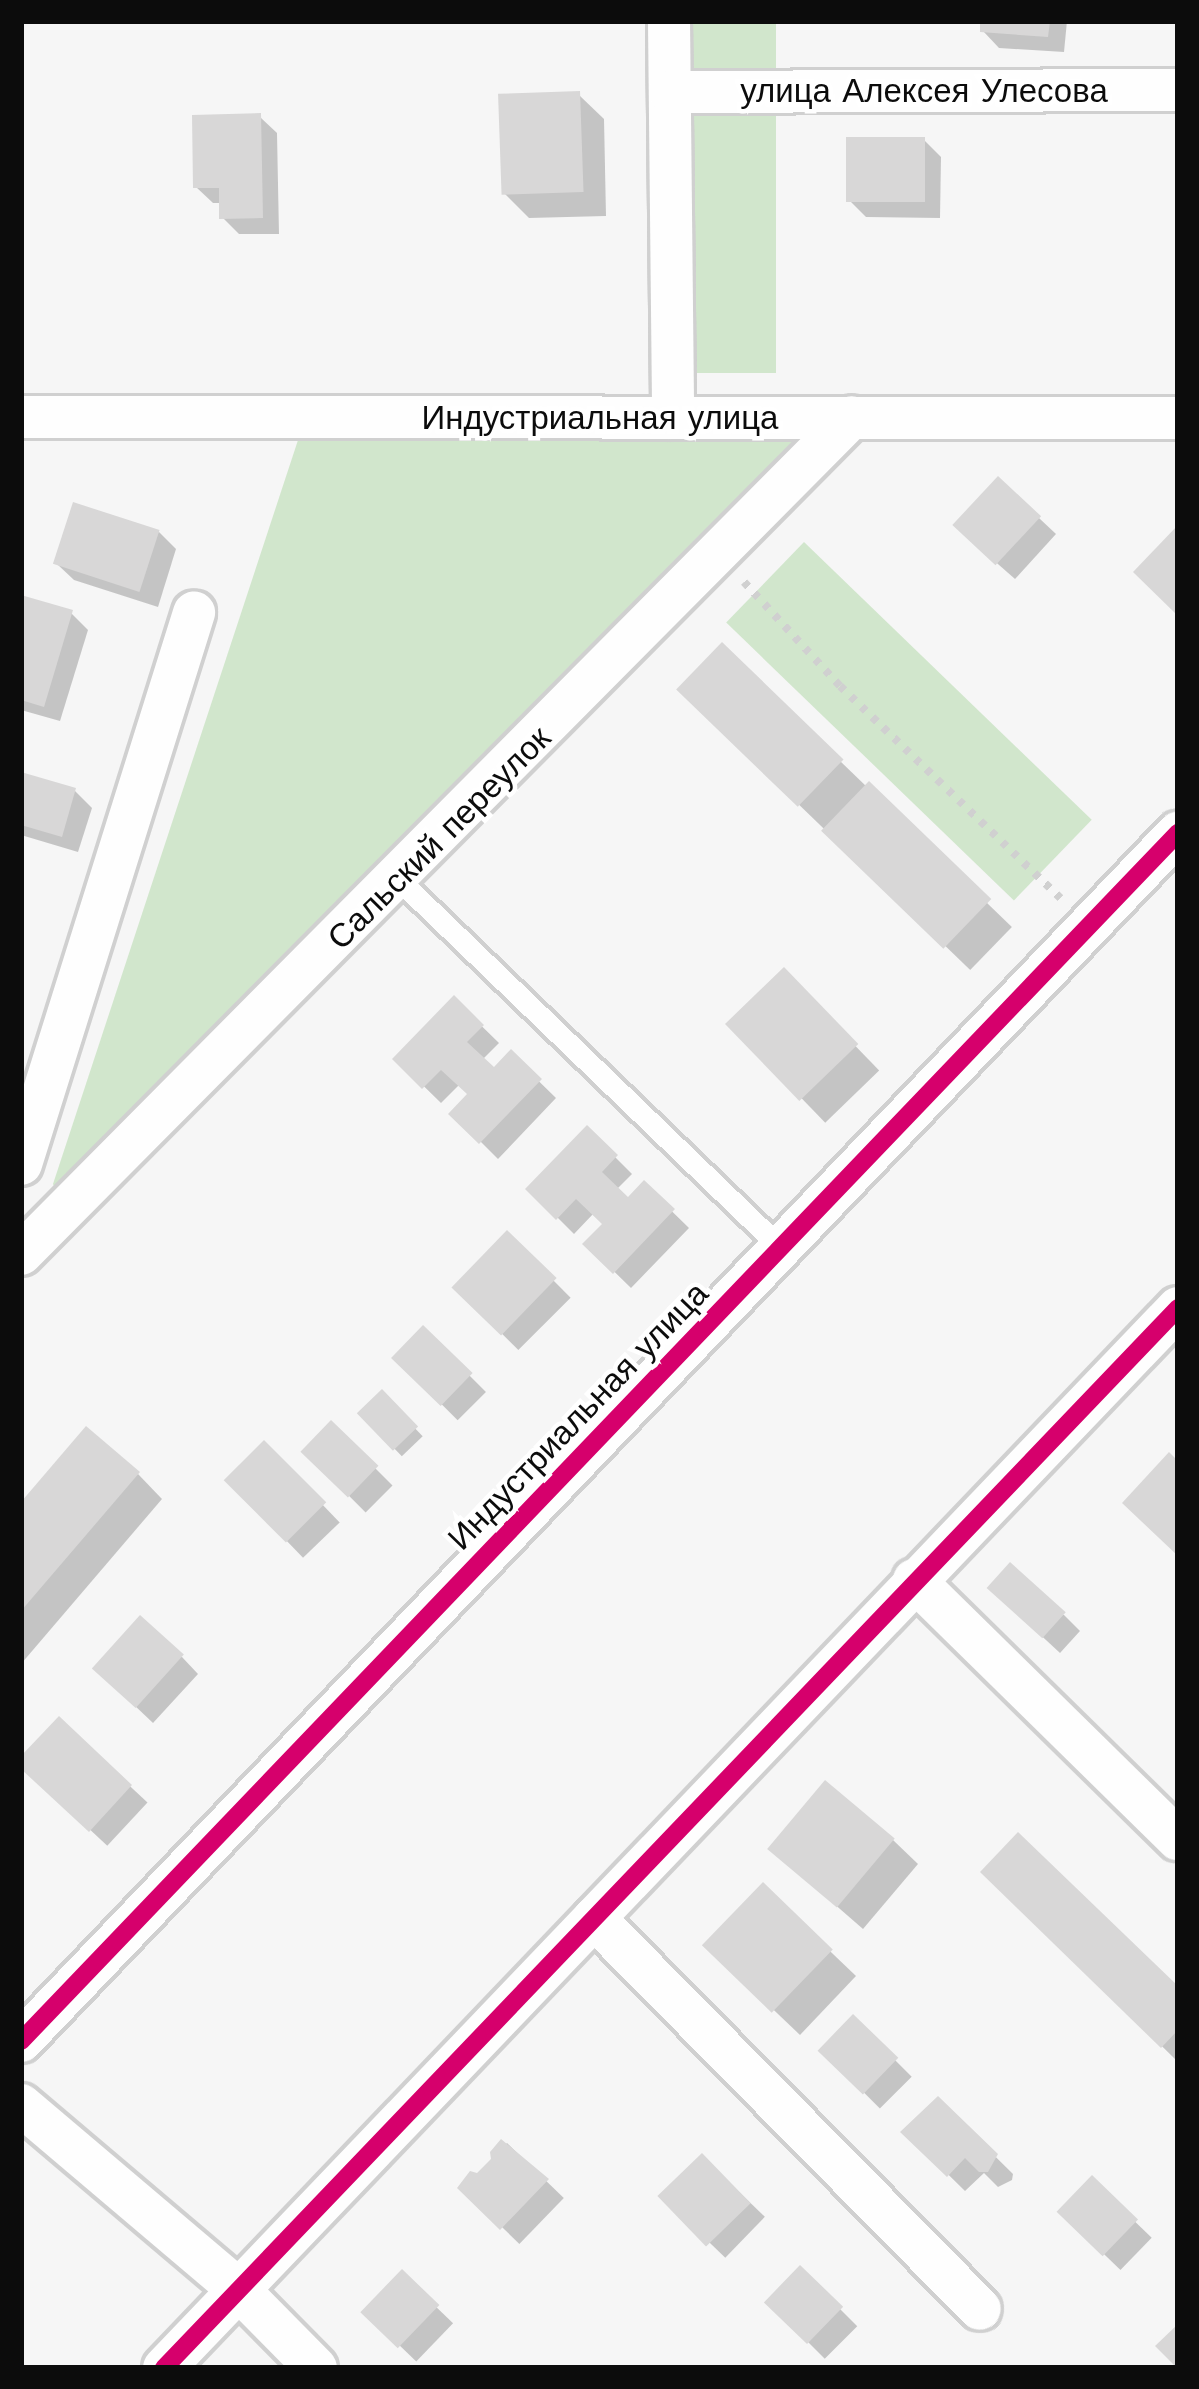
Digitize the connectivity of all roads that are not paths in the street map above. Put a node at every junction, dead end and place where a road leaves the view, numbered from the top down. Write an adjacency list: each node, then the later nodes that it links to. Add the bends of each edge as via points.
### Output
1 (669, 21): 3 (street)
2 (1178, 90): 3 (street, улица Алексея Улесова)
3 (670, 92): 5 (street)
4 (21, 418): 5 (street, Индустриальная улица)
5 (673, 418): 6 (street, Индустриальная улица)
6 (852, 418): 7 (street, Индустриальная улица); 10 (street, Сальский переулок)
7 (1178, 418)
8 (194, 613): 11 (street)
9 (1178, 833): 12 (street, Индустриальная улица)
10 (399, 880): 12 (lane); 13 (street, Сальский переулок)
11 (21, 1164)
12 (781, 1248): 18 (street, Индустриальная улица)
13 (21, 1254)
14 (1178, 1308): 15 (street)
15 (914, 1580): 16 (street); 17 (street)
16 (1178, 1839)
17 (594, 1918): 20 (street); 21 (street)
18 (21, 2041)
19 (21, 2105): 20 (street)
20 (238, 2289): 22 (street); 23 (street)
21 (980, 2309)
22 (164, 2368)
23 (316, 2368)

